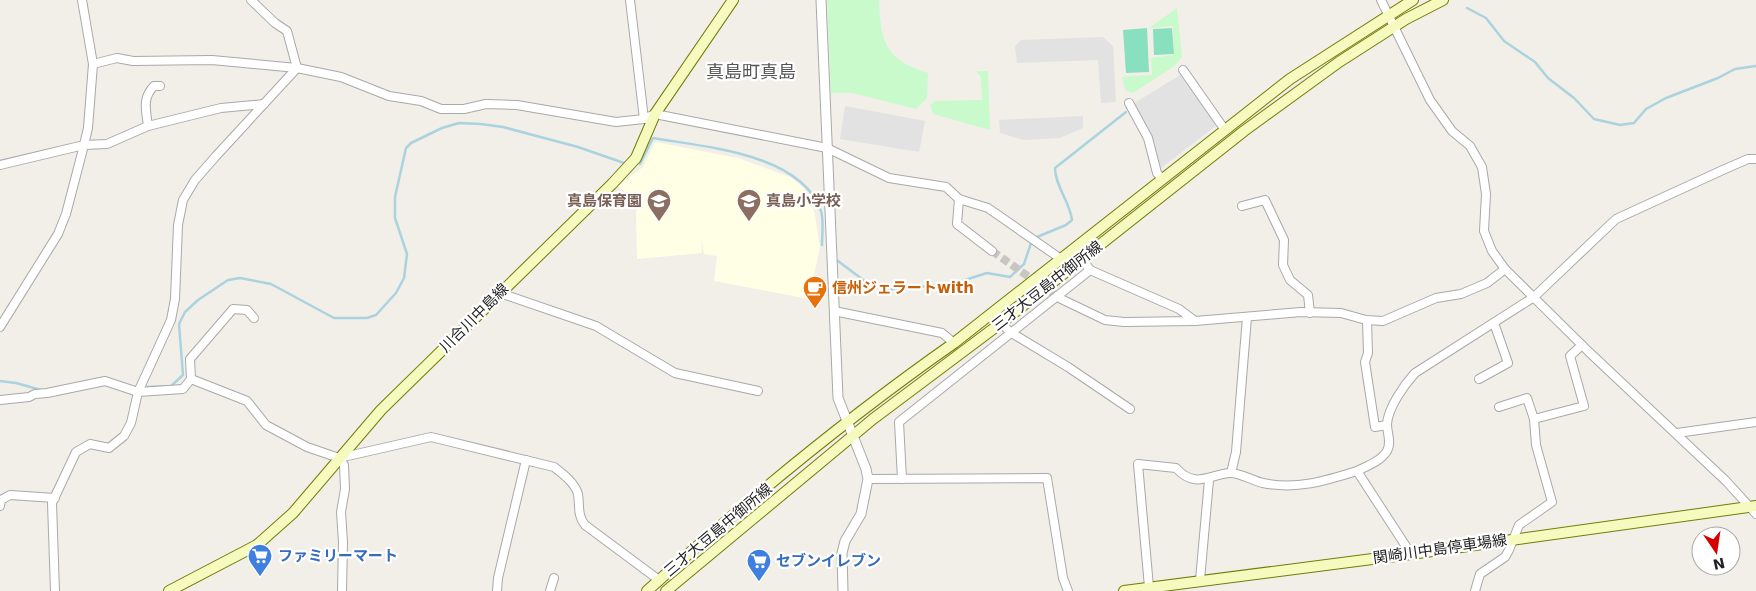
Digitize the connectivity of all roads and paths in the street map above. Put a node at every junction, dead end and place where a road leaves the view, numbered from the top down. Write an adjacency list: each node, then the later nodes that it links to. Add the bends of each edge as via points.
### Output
1 (82, 0): 11 (street)
2 (252, 0): 12 (street, via 287,31)
3 (630, 0): 18 (street)
4 (733, 0): 17 (main road, 川合川中島線)
5 (821, 0): 22 (street)
6 (1381, 0): 9 (street)
7 (1413, 0): 9 (main road, 三才大豆島中御所線)
8 (1443, 0): 10 (main road, 三才大豆島中御所線)
9 (1389, 16): 10 (street); 20 (main road, 三才大豆島中御所線, via 1290,79)
10 (1395, 27): 29 (main road, 三才大豆島中御所線, via 1339,62 1244,131); 31 (street, via 1430,100 1452,131 1470,146 1482,167 1486,194 1484,231 1492,251)
11 (93, 64): 12 (street, via 117,58 133,61 188,59); 21 (street)
12 (297, 68): 16 (street); 18 (street, via 341,77 390,96 421,101 441,109 464,109 486,104 516,105 616,122)
13 (1183, 70): 20 (street)
14 (160, 86): 19 (street, via 154,86 146,95)
15 (1129, 102): 25 (street, via 1148,138 1156,173)
16 (264, 104): 19 (street, via 221,108); 51 (street, via 195,180 183,200 171,320)
17 (655, 114): 18 (street); 22 (street); 33 (main road, 川合川中島線, via 636,158)
18 (644, 119)
19 (148, 126): 21 (street, via 107,144)
20 (1224, 130): 25 (main road, 三才大豆島中御所線)
21 (84, 145): 24 (street); 44 (street, via 58,234)
22 (827, 148): 26 (street, via 890,178 946,187); 36 (street)
23 (1756, 159): 34 (street, via 1748,159 1616,218)
24 (0, 164)
25 (1162, 179): 30 (main road, 三才大豆島中御所線)
26 (959, 199): 28 (street, via 957,224); 30 (street, via 988,208)
27 (1242, 206): 37 (street, via 1265,200 1284,240 1283,265 1290,280 1308,295)
28 (992, 252)
29 (1082, 258): 32 (street); 42 (main road, 三才大豆島中御所線)
30 (1062, 259): 46 (main road, 三才大豆島中御所線)
31 (1505, 269): 34 (street); 40 (street, via 1487,283 1461,294 1436,298 1383,322)
32 (1090, 270): 41 (street, via 1179,309); 45 (street)
33 (500, 293): 50 (street, via 596,326 675,373); 61 (main road, 川合川中島線, via 381,410)
34 (1534, 296): 43 (street); 47 (street)
35 (1058, 298): 41 (street, via 1105,320)
36 (834, 311): 46 (street, via 942,333); 57 (street, via 838,398)
37 (1310, 313): 38 (street); 40 (street, via 1341,313)
38 (1246, 317): 41 (street); 64 (street, via 1236,452)
39 (254, 318): 48 (street, via 248,308 233,308 190,359)
40 (1367, 320): 58 (street, via 1368,353 1365,362 1375,426)
41 (1195, 321)
42 (1001, 323): 45 (street); 60 (main road, 三才大豆島中御所線)
43 (1494, 323): 49 (street, via 1508,363); 58 (street, via 1415,373 1403,386)
44 (0, 327)
45 (1010, 332): 54 (street); 66 (street, via 898,422)
46 (954, 343): 57 (main road, 三才大豆島中御所線, via 903,378)
47 (1582, 345): 55 (street, via 1570,356 1584,406); 59 (street)
48 (191, 378): 51 (street, via 183,389); 61 (street, via 247,401 266,425 307,447)
49 (1479, 379)
50 (758, 391)
51 (138, 392): 52 (street, via 104,381 47,394); 68 (street, via 131,423 124,436 108,448 90,444 76,452)
52 (0, 400)
53 (1499, 407): 55 (street, via 1527,398)
54 (1130, 410)
55 (1534, 419): 71 (street, via 1536,445 1552,502 1519,525)
56 (1756, 422): 59 (street)
57 (847, 424): 60 (street); 74 (main road, 三才大豆島中御所線)
58 (1387, 425): 63 (street, via 1390,443 1386,452 1380,459)
59 (1678, 433): 70 (street)
60 (852, 436): 65 (street); 83 (main road, 三才大豆島中御所線)
61 (339, 458): 62 (street, via 431,437); 78 (main road, 川合川中島線, via 293,513 257,544); 79 (street, via 344,465 345,489 341,512)
62 (526, 460): 74 (street, via 554,467 566,475 577,492 579,518 585,526); 80 (street)
63 (1357, 471): 64 (street, via 1294,487 1261,483); 72 (street)
64 (1231, 473): 67 (street)
65 (868, 479): 66 (street); 84 (street, via 861,514 845,541 842,553)
66 (902, 479): 85 (street, via 1047,478 1063,578)
67 (1208, 480): 75 (street); 76 (street, via 1195,479 1176,468 1138,464)
68 (55, 498): 69 (street, via 10,495 5,496); 77 (street, via 52,521)
69 (0, 506)
70 (1754, 509): 71 (main road, 関崎川中島停車場線)
71 (1512, 539): 72 (main road, 関崎川中島停車場線); 87 (street, via 1505,557 1480,574)
72 (1411, 554): 75 (main road, 関崎川中島停車場線)
73 (554, 578): 81 (street)
74 (659, 580): 82 (main road, 三才大豆島中御所線)
75 (1200, 580): 76 (main road, 関崎川中島停車場線)
76 (1149, 587): 86 (main road, 関崎川中島停車場線)
77 (55, 591)
78 (169, 591)
79 (342, 591)
80 (497, 591)
81 (550, 591)
82 (647, 591)
83 (666, 591)
84 (843, 591)
85 (1068, 591)
86 (1124, 591)
87 (1475, 591)

